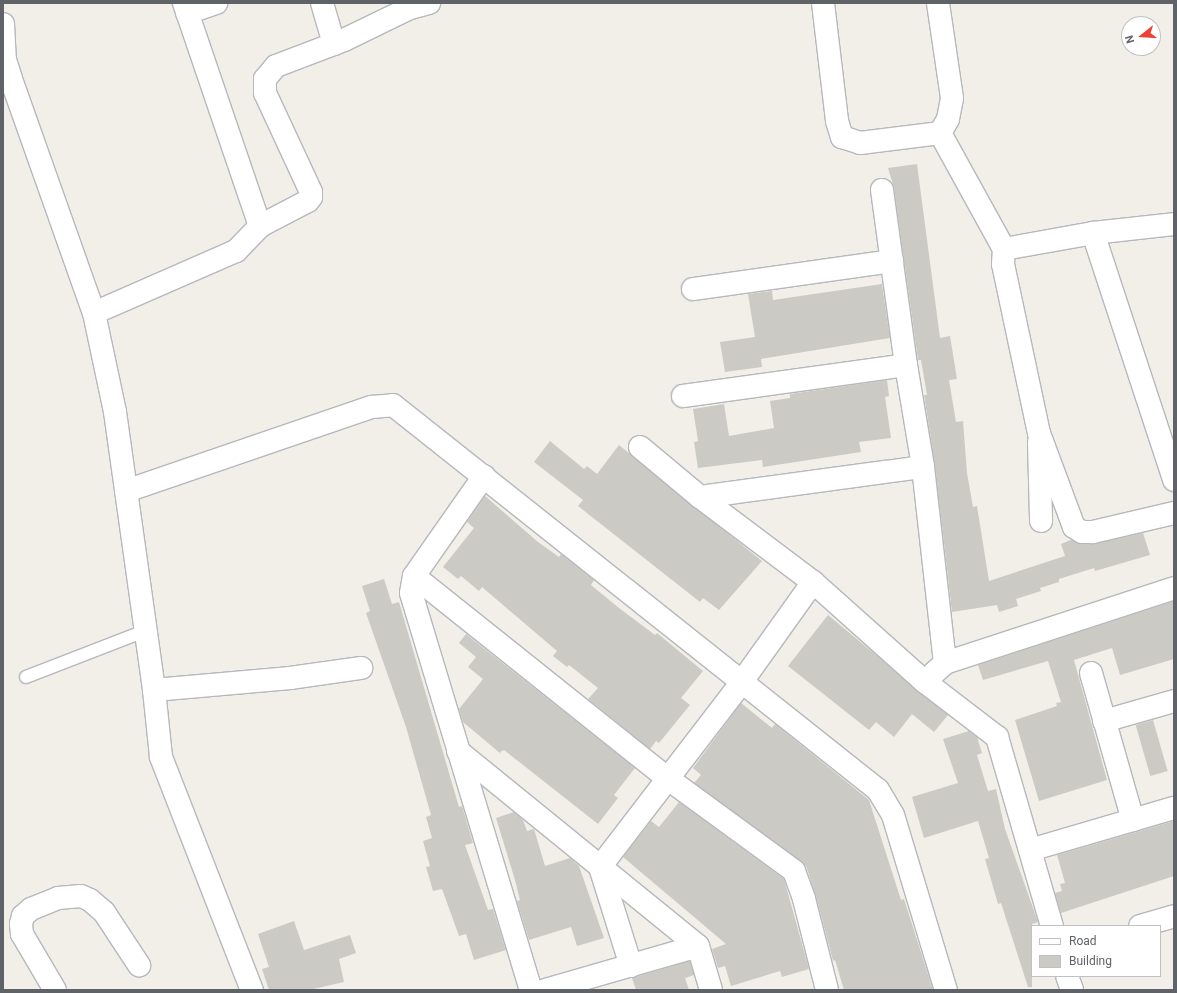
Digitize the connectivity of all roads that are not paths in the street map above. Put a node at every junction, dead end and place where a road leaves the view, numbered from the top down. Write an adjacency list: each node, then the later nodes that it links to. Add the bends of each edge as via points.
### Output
1 (216, 3): 6 (street)
2 (322, 3): 8 (street)
3 (429, 3): 8 (street, via 410,8)
4 (823, 3): 9 (street, via 837,121 842,137 860,143)
5 (938, 3): 9 (street, via 952,98 948,119)
6 (186, 8): 12 (street)
7 (3, 24): 17 (street, via 5,60)
8 (334, 44): 12 (street, via 276,66 265,79 265,93 311,197)
9 (940, 133): 14 (street)
10 (882, 190): 15 (street)
11 (1174, 224): 13 (street)
12 (260, 226): 17 (street, via 236,251)
13 (1093, 233): 14 (street); 24 (street)
14 (1004, 249): 20 (street, via 1003,264)
15 (892, 261): 16 (street); 18 (street)
16 (693, 289)
17 (94, 313): 25 (street, via 115,412)
18 (906, 365): 19 (street); 22 (street)
19 (683, 396)
20 (1039, 433): 27 (street, via 1074,526 1078,529 1093,532); 28 (street)
21 (640, 447): 26 (street)
22 (923, 467): 26 (street); 33 (street)
23 (484, 476): 25 (street, via 393,405 382,405); 29 (street); 38 (street)
24 (1174, 480)
25 (126, 491): 32 (street)
26 (700, 497): 30 (street)
27 (1174, 513)
28 (1041, 521)
29 (414, 576): 42 (street, via 411,593); 43 (street)
30 (813, 582): 37 (street); 38 (street)
31 (1174, 588): 33 (street)
32 (146, 630): 36 (lane); 39 (street)
33 (945, 663): 37 (street)
34 (361, 668): 39 (street, via 290,678)
35 (1091, 673): 41 (street)
36 (26, 677)
37 (925, 682): 46 (street, via 997,737)
38 (741, 683): 43 (street); 61 (street, via 878,790 893,815)
39 (154, 690): 56 (street, via 161,757)
40 (1173, 703): 41 (street)
41 (1104, 721): 45 (street)
42 (458, 751): 47 (street); 57 (street)
43 (667, 778): 47 (street); 60 (street, via 794,871 804,899)
44 (1174, 808): 45 (street)
45 (1133, 820): 46 (street)
46 (1030, 850): 49 (street)
47 (600, 867): 51 (street); 53 (street)
48 (1174, 916): 50 (street)
49 (1052, 925)
50 (1143, 925)
51 (698, 946): 53 (street); 59 (street)
52 (139, 965): 55 (street, via 104,912 90,900 81,896 58,898 31,909 23,916 21,924 22,934)
53 (631, 966): 58 (street)
54 (1067, 977): 62 (street)
55 (55, 990)
56 (252, 990)
57 (531, 990)
58 (545, 990)
59 (711, 990)
60 (827, 990)
61 (946, 990)
62 (1072, 990)

